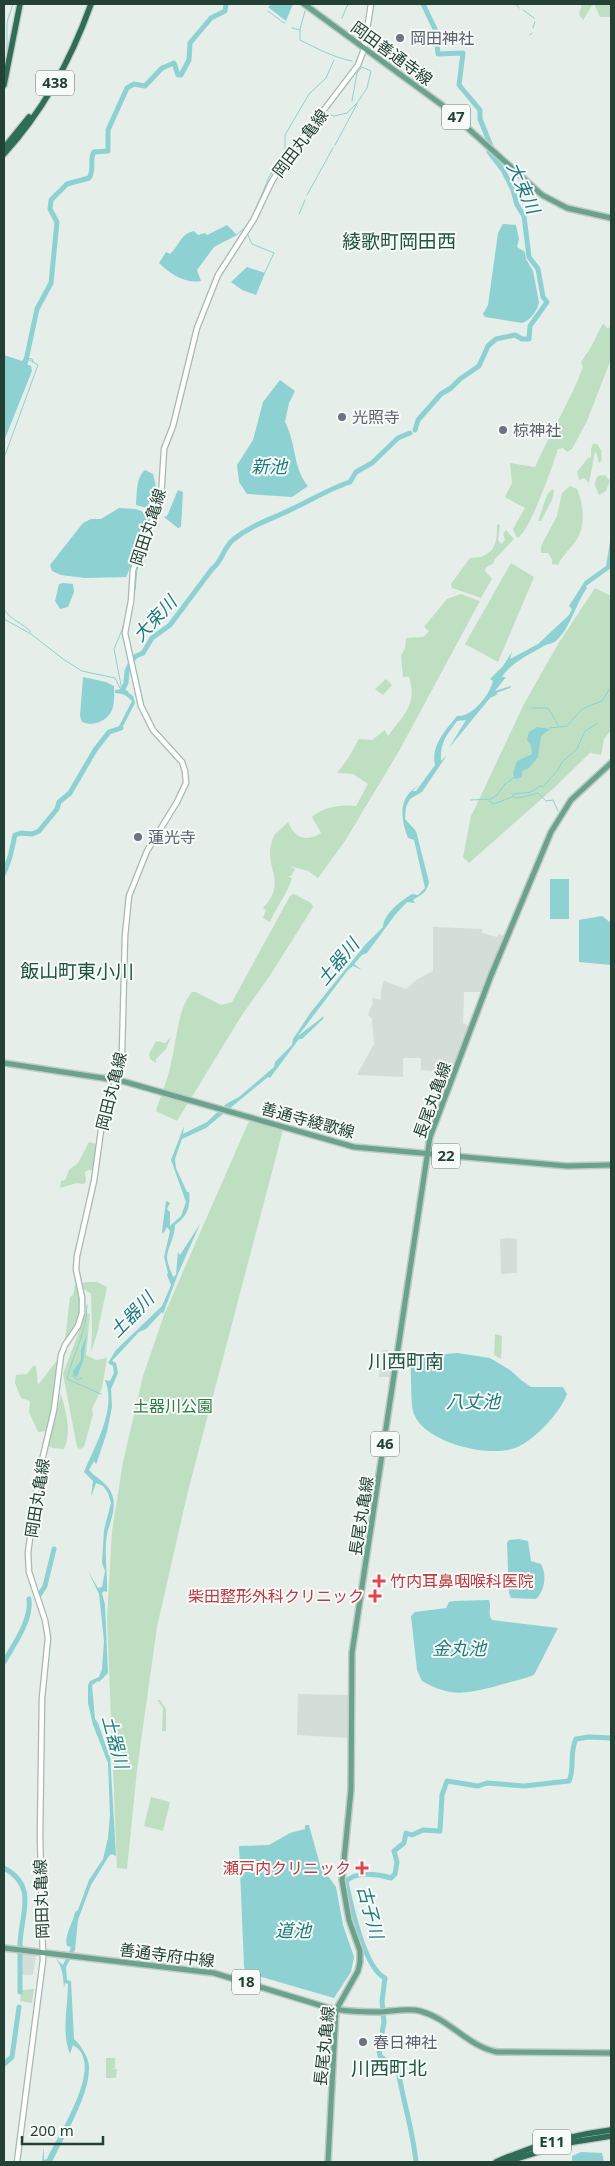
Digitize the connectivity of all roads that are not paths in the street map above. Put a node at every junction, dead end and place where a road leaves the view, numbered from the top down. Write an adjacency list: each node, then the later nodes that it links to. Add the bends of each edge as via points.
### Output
1 (20, 4): 7 (highway)
2 (87, 4): 8 (highway, 438, via 69,51 49,88)
3 (91, 4): 9 (highway, 438, via 72,52 52,90)
4 (304, 4): 6 (main road, 岡田善通寺線 / 47)
5 (370, 4): 6 (main road, 岡田丸亀線)
6 (364, 49): 10 (main road, 岡田善通寺線 / 47, via 442,105 547,198 567,208); 13 (main road, 岡田丸亀線, via 354,71 274,176 254,219 219,271 203,310 164,449 161,498 133,570 125,628 142,712 153,730 182,762 186,777 180,797 147,851 129,896 122,1040)
7 (4, 86)
8 (4, 148)
9 (4, 154)
10 (611, 218)
11 (611, 763): 14 (main road, 長尾丸亀線 / 46, via 572,800 551,832 476,1015)
12 (4, 1063): 13 (main road, 善通寺綾歌線 / 22)
13 (116, 1080): 14 (main road, 善通寺綾歌線 / 22, via 343,1144); 17 (main road, 岡田丸亀線, via 103,1116 94,1180 77,1256 82,1315 61,1355 56,1398 38,1477 28,1553 29,1572 48,1638 42,1698 40,1834)
14 (426, 1154): 15 (main road, 善通寺綾歌線 / 22, via 567,1166); 18 (main road, 長尾丸亀線 / 46, via 353,1644 351,1790 342,1880 360,1962 358,1972)
15 (611, 1165)
16 (4, 1948): 17 (main road, 善通寺府中線 / 18)
17 (43, 1952): 18 (main road, 善通寺府中線 / 18, via 214,1973); 22 (main road, 岡田丸亀線)
18 (336, 2010): 19 (main road, 善通寺府中線 / 18, via 418,2011 433,2015 470,2041 497,2052); 23 (main road, 長尾丸亀線 / 46)
19 (611, 2053)
20 (611, 2130): 24 (highway, E11, via 568,2137)
21 (611, 2136): 25 (highway, E11, via 567,2143)
22 (17, 2162)
23 (328, 2162)
24 (496, 2162)
25 (506, 2162)

